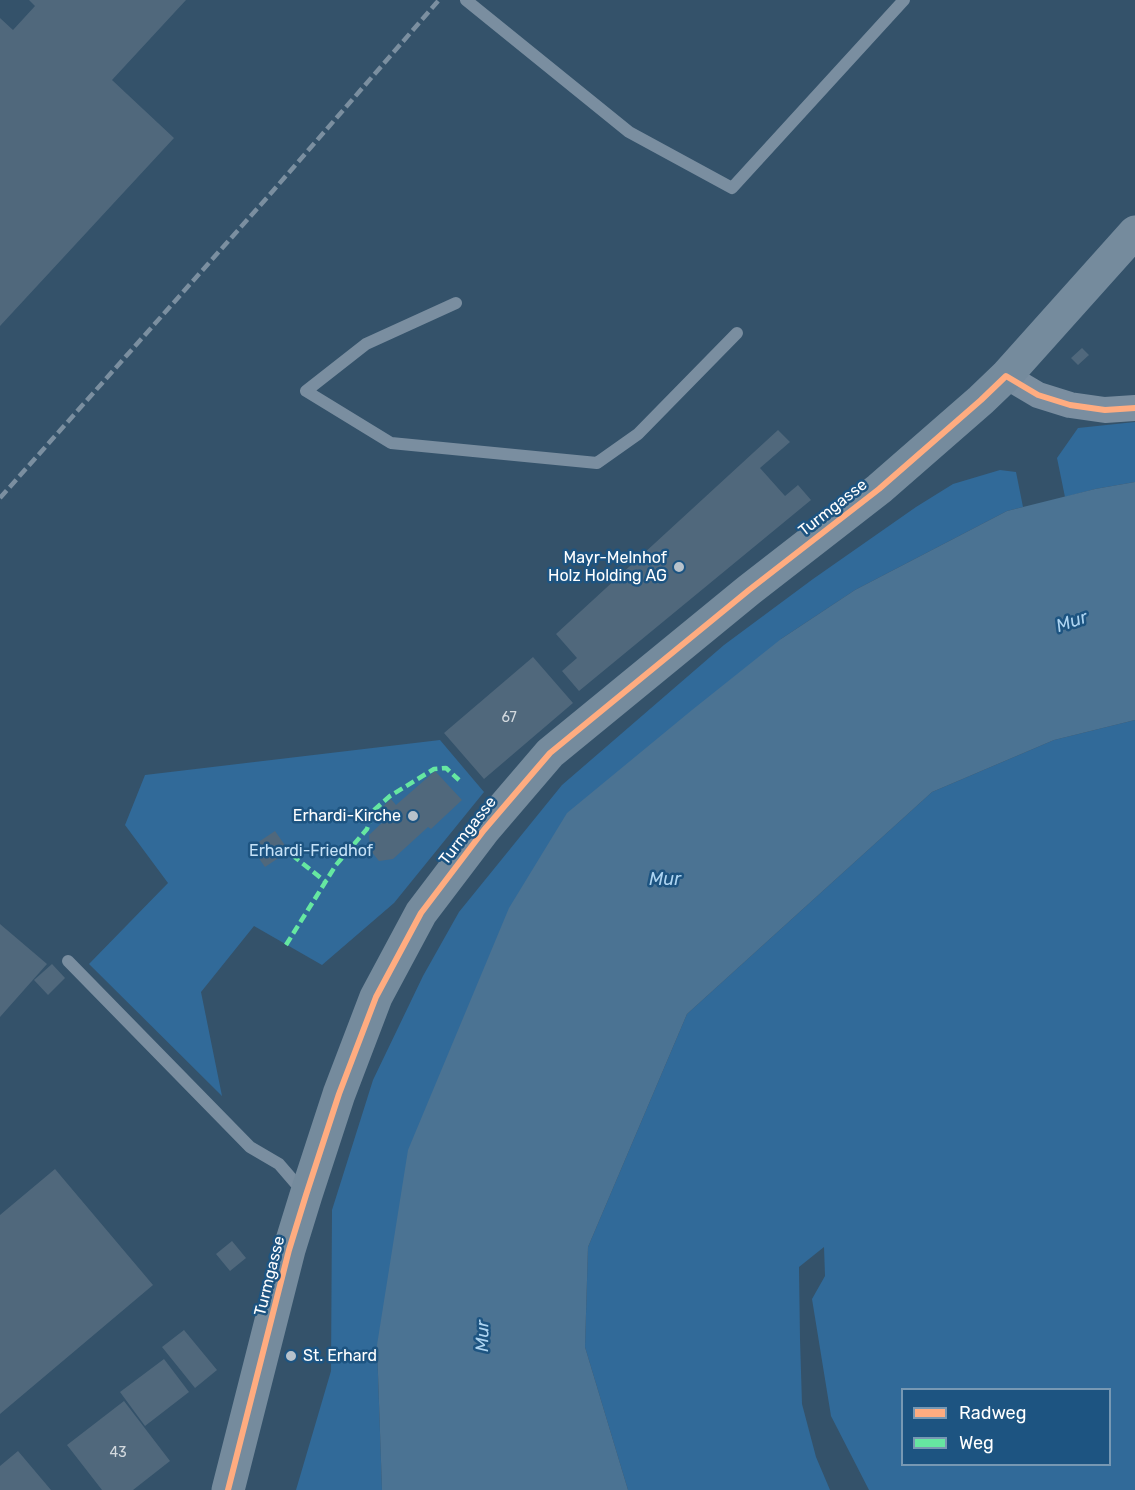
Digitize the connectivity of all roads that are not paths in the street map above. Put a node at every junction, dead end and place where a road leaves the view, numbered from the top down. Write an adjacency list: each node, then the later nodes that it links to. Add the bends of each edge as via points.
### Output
1 (466, 0): 2 (lane, via 628,132 732,188)
2 (904, 0)
3 (1135, 232): 6 (main road, Turmgasse)
4 (456, 303): 5 (lane, via 366,344 306,391 391,443 597,463 638,434)
5 (737, 333)
6 (1006, 376): 7 (street, via 1038,395 1070,405 1105,410); 9 (main road, Turmgasse, via 879,489 550,753 484,830 421,913 376,997)
7 (1135, 408)
8 (68, 961): 9 (lane, via 250,1147 279,1164)
9 (306, 1195): 10 (main road, Turmgasse)
10 (228, 1490)

